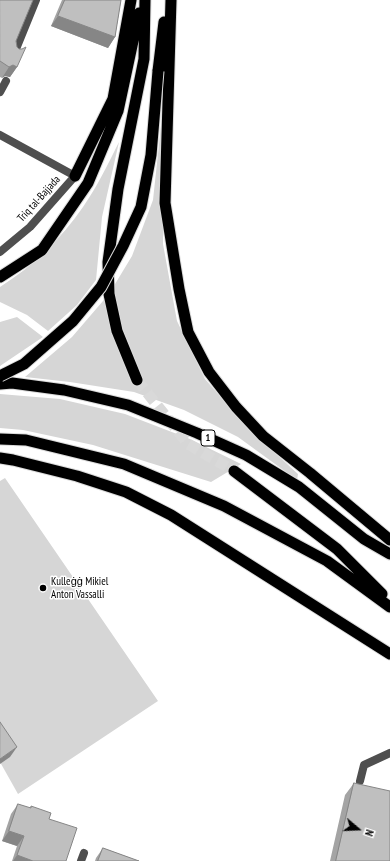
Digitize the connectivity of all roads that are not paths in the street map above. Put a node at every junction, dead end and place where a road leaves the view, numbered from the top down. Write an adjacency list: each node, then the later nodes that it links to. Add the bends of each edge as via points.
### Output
1 (36, 0): 6 (street)
2 (131, 0): 10 (highway, via 113,99)
3 (143, 0): 12 (highway, via 118,111 88,183 42,250); 14 (highway, via 144,59 118,189 108,262 109,294 118,330)
4 (167, 0): 13 (highway, bridge, via 151,155 140,207 123,246 101,287 73,321 24,364)
5 (171, 0): 19 (highway, via 165,203 188,332 209,372 263,436)
6 (14, 54)
7 (6, 81): 8 (street)
8 (0, 92)
9 (0, 135): 10 (street)
10 (75, 176): 11 (street, Triq tal-Bajjada, via 30,227)
11 (0, 252)
12 (0, 277)
13 (0, 376)
14 (137, 380)
15 (0, 384): 20 (highway, 1, via 12,383 64,390 128,406 197,433 246,455 299,487 364,539)
16 (0, 439): 22 (highway, via 26,440 124,464 224,506 327,561)
17 (0, 458): 23 (highway, via 77,476 126,492 171,515)
18 (234, 471): 21 (highway, via 337,549)
19 (390, 540)
20 (390, 554)
21 (390, 602)
22 (390, 607)
23 (390, 654)
24 (390, 753): 25 (street, via 364,765)
25 (360, 781)
26 (84, 853): 27 (street)
27 (81, 861)

